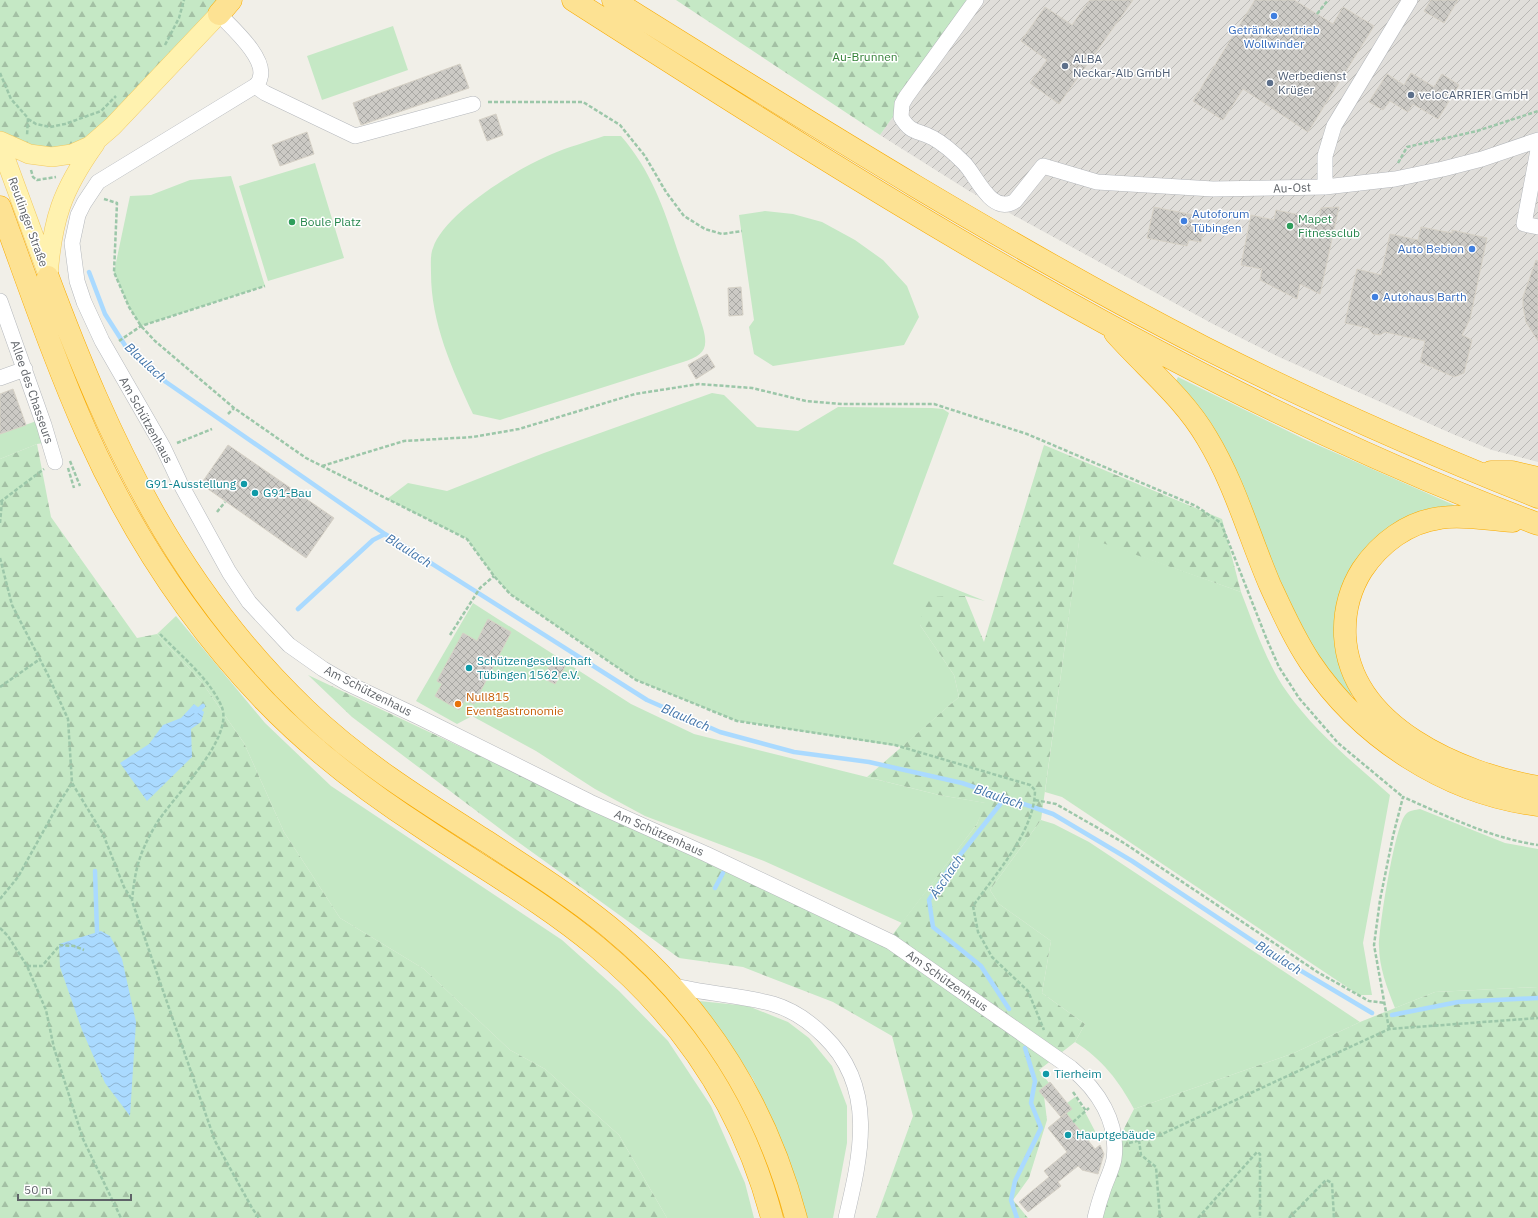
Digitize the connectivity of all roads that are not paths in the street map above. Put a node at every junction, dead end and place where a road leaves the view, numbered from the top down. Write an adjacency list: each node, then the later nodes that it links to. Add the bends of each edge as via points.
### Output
1 (573, 0): 18 (highway, via 864,183)
2 (613, 0): 22 (highway, via 922,190 1059,268 1244,367 1369,427)
3 (976, 0): 13 (street, Au-Ost, via 906,97 902,104 901,117 912,131 933,138 956,156 972,172 984,191 999,204 1009,205 1015,201 1042,166 1098,182 1213,189)
4 (1410, 0): 13 (street, via 1334,126 1325,156)
5 (225, 7): 6 (street, via 242,38 255,54 260,67 261,78); 10 (main road)
6 (255, 86): 7 (street, via 354,136); 32 (street, Am Schützenhaus, via 98,182 78,216 72,243 77,281 92,320 229,572 256,611 289,645 323,669 354,686 590,802 891,942 1084,1080 1095,1091 1110,1121 1114,1148 1114,1160)
7 (473, 104)
8 (1538, 140): 13 (street, Au-Ost, via 1482,160 1443,170)
9 (0, 141): 10 (main road, via 29,154 52,157 81,150)
10 (97, 141): 16 (main road, via 70,183 58,210 53,229)
11 (0, 144): 16 (main road, Reutlinger Straße)
12 (1538, 150): 15 (street, via 1524,224)
13 (1324, 187)
14 (0, 207): 29 (highway, via 61,371 89,438 140,537 208,637 261,698 320,753 386,804 573,928 645,991 695,1050 719,1087 755,1162)
15 (1538, 227)
16 (48, 277): 28 (highway, via 95,396 161,529 203,593 253,654 306,710 353,751 395,782 587,910 627,942)
17 (0, 301): 19 (street, Allee des Chasseurs)
18 (1105, 322): 25 (highway, via 1328,435); 27 (highway, via 1138,359 1174,392 1208,438 1234,492 1283,612 1310,661 1342,701 1386,742 1428,769 1484,792)
19 (25, 369): 20 (street); 21 (street, Allee des Chasseurs, via 48,436)
20 (0, 378)
21 (60, 460)
22 (1476, 473): 23 (highway, via 1512,472); 24 (highway)
23 (1538, 478)
24 (1538, 497)
25 (1536, 523): 26 (highway, via 1467,516 1448,517 1427,520 1398,534 1369,559 1360,573 1346,611 1345,630 1348,659 1356,680 1373,706 1391,723 1411,738 1450,760 1501,779)
26 (1538, 787)
27 (1538, 805)
28 (672, 986): 30 (highway, via 700,1020 743,1084 762,1119 777,1156); 31 (street, via 773,1004 813,1025 832,1043 844,1060 854,1082 861,1124 860,1156)
29 (772, 1218)
30 (796, 1218)
31 (846, 1218)
32 (1096, 1218)

